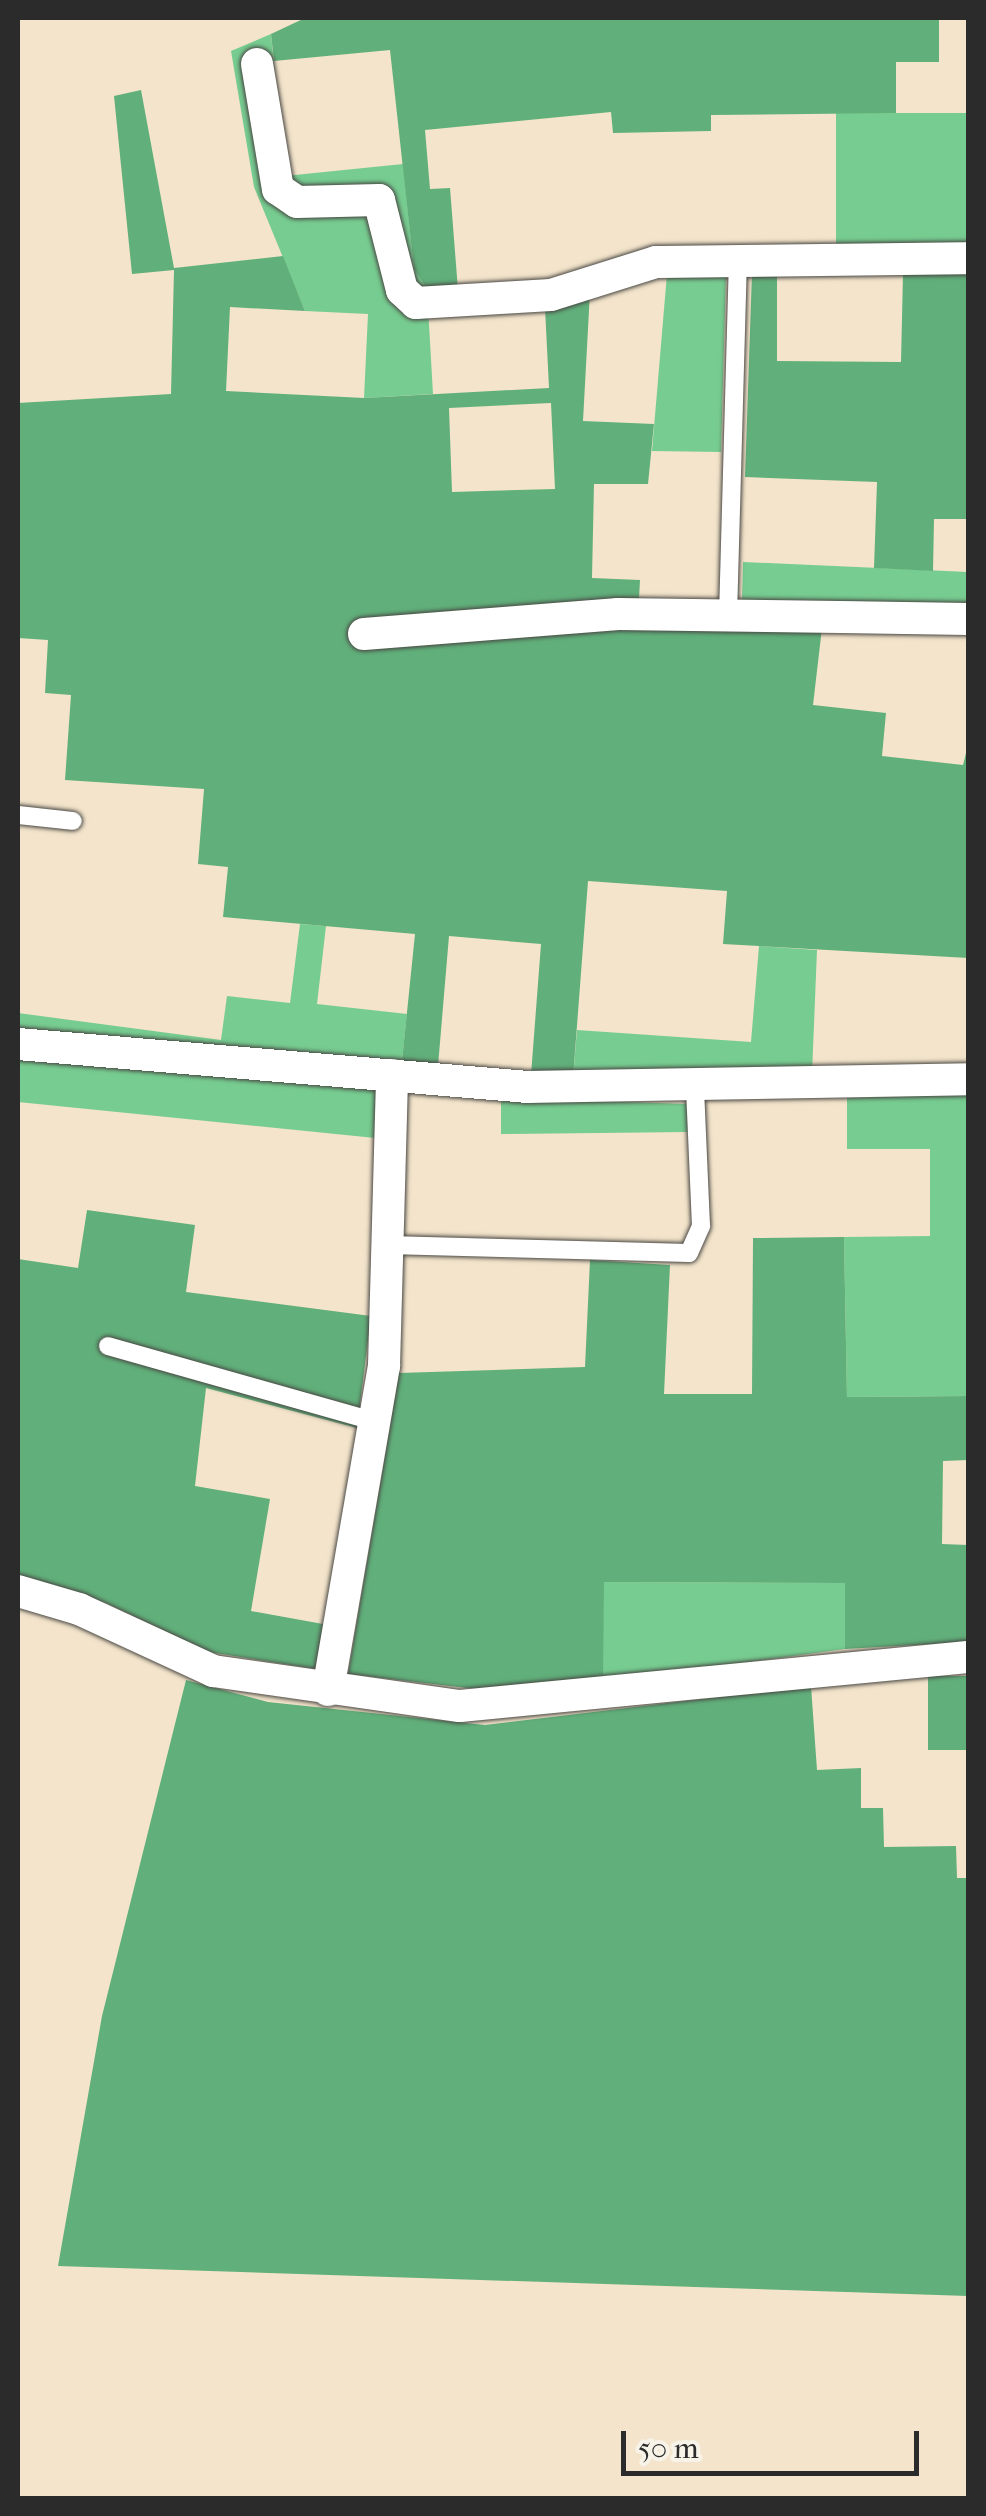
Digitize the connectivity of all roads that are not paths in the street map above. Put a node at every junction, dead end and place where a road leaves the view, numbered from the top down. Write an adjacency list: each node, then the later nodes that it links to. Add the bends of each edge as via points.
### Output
1 (257, 64): 3 (street, via 278,189 297,202 379,200 402,290 416,303 551,295 632,265)
2 (968, 258): 3 (street)
3 (738, 260): 4 (lane)
4 (728, 616): 5 (street); 6 (street, via 544,617)
5 (968, 619)
6 (364, 634)
7 (18, 816): 8 (lane)
8 (73, 820)
9 (18, 1044): 10 (street)
10 (392, 1075): 12 (street); 13 (street)
11 (968, 1079): 12 (street)
12 (695, 1090): 13 (lane, via 702,1226 689,1253)
13 (388, 1245): 15 (street)
14 (108, 1346): 15 (lane)
15 (376, 1422): 18 (street)
16 (18, 1591): 18 (street, via 79,1608 213,1671)
17 (968, 1658): 18 (street, via 492,1707)
18 (328, 1690)

